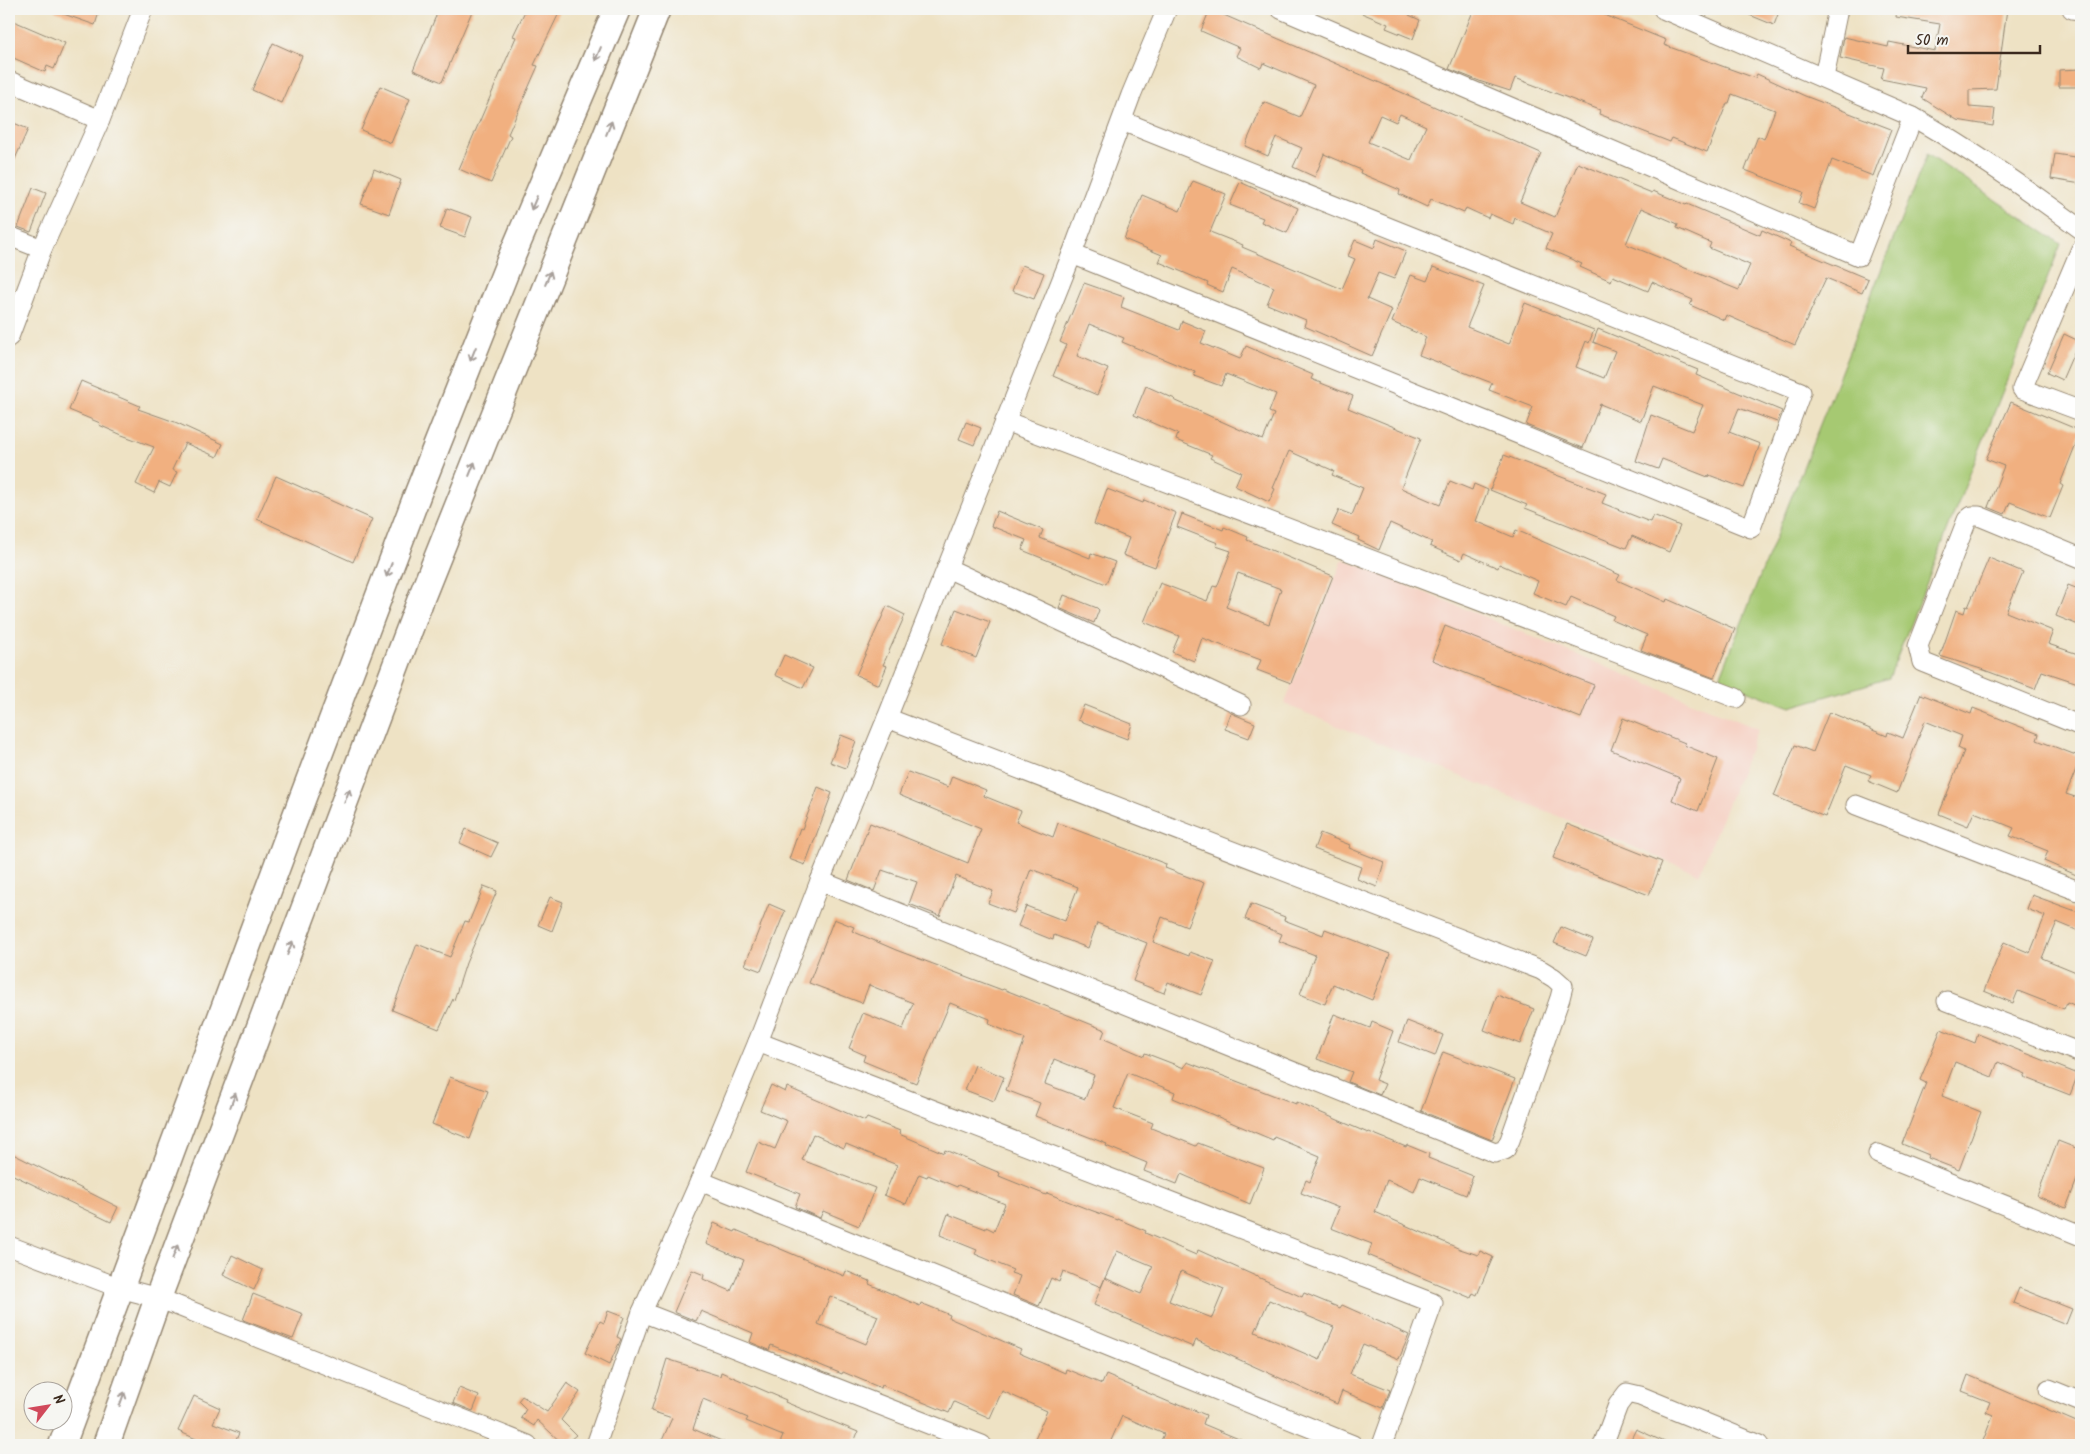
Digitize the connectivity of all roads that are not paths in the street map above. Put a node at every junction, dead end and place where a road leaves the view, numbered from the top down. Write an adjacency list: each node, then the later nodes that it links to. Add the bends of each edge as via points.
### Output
1 (143, 9): 13 (street)
2 (617, 9): 23 (main road, one-way to 23, via 509,263)
3 (657, 9): 24 (main road, one-way to 3)
4 (1167, 9): 14 (street)
5 (1281, 9): 12 (street, via 1859,256)
6 (1663, 9): 10 (street)
7 (1838, 9): 10 (street)
8 (2072, 9): 9 (street)
9 (2081, 10)
10 (1824, 78): 12 (street)
11 (9, 81): 13 (street)
12 (1913, 117): 15 (street, via 2009,176)
13 (100, 120): 18 (street)
14 (1122, 121): 19 (street); 19 (street, via 1801,392 1751,528)
15 (2081, 229)
16 (9, 236): 18 (street)
17 (2081, 248): 21 (street, via 2022,389)
18 (42, 249): 20 (street)
19 (1072, 254): 22 (street)
20 (9, 336)
21 (2081, 411)
22 (1005, 421): 28 (street); 29 (street)
23 (418, 493): 24 (main road); 25 (main road)
24 (456, 509): 26 (main road)
25 (401, 538): 26 (main road); 43 (main road, one-way to 43)
26 (439, 553): 44 (main road, one-way to 26)
27 (2081, 558): 32 (street, via 1972,516 1967,520 1918,646 1922,662)
28 (947, 568): 30 (street); 31 (street)
29 (1736, 698)
30 (1241, 705)
31 (887, 718): 34 (street); 34 (street, via 1531,966 1554,978 1563,986 1560,998 1510,1140 1504,1150 1496,1153)
32 (2081, 726)
33 (1856, 804): 35 (street)
34 (820, 881): 37 (street)
35 (2081, 892)
36 (1947, 1001): 38 (street)
37 (758, 1042): 40 (street); 54 (street, via 1433,1303)
38 (2081, 1053)
39 (1878, 1154): 41 (street)
40 (700, 1181): 45 (street); 53 (street)
41 (2081, 1236)
42 (9, 1246): 43 (street)
43 (120, 1288): 44 (street); 48 (main road)
44 (158, 1298): 49 (main road, one-way to 44); 50 (street)
45 (642, 1312): 51 (street); 52 (street)
46 (2049, 1389): 47 (street)
47 (2081, 1402)
48 (62, 1445)
49 (106, 1445)
50 (528, 1445)
51 (596, 1445)
52 (982, 1445)
53 (1353, 1445)
54 (1382, 1445)
55 (1603, 1445): 56 (street, via 1618,1404 1627,1393)
56 (1759, 1445)

